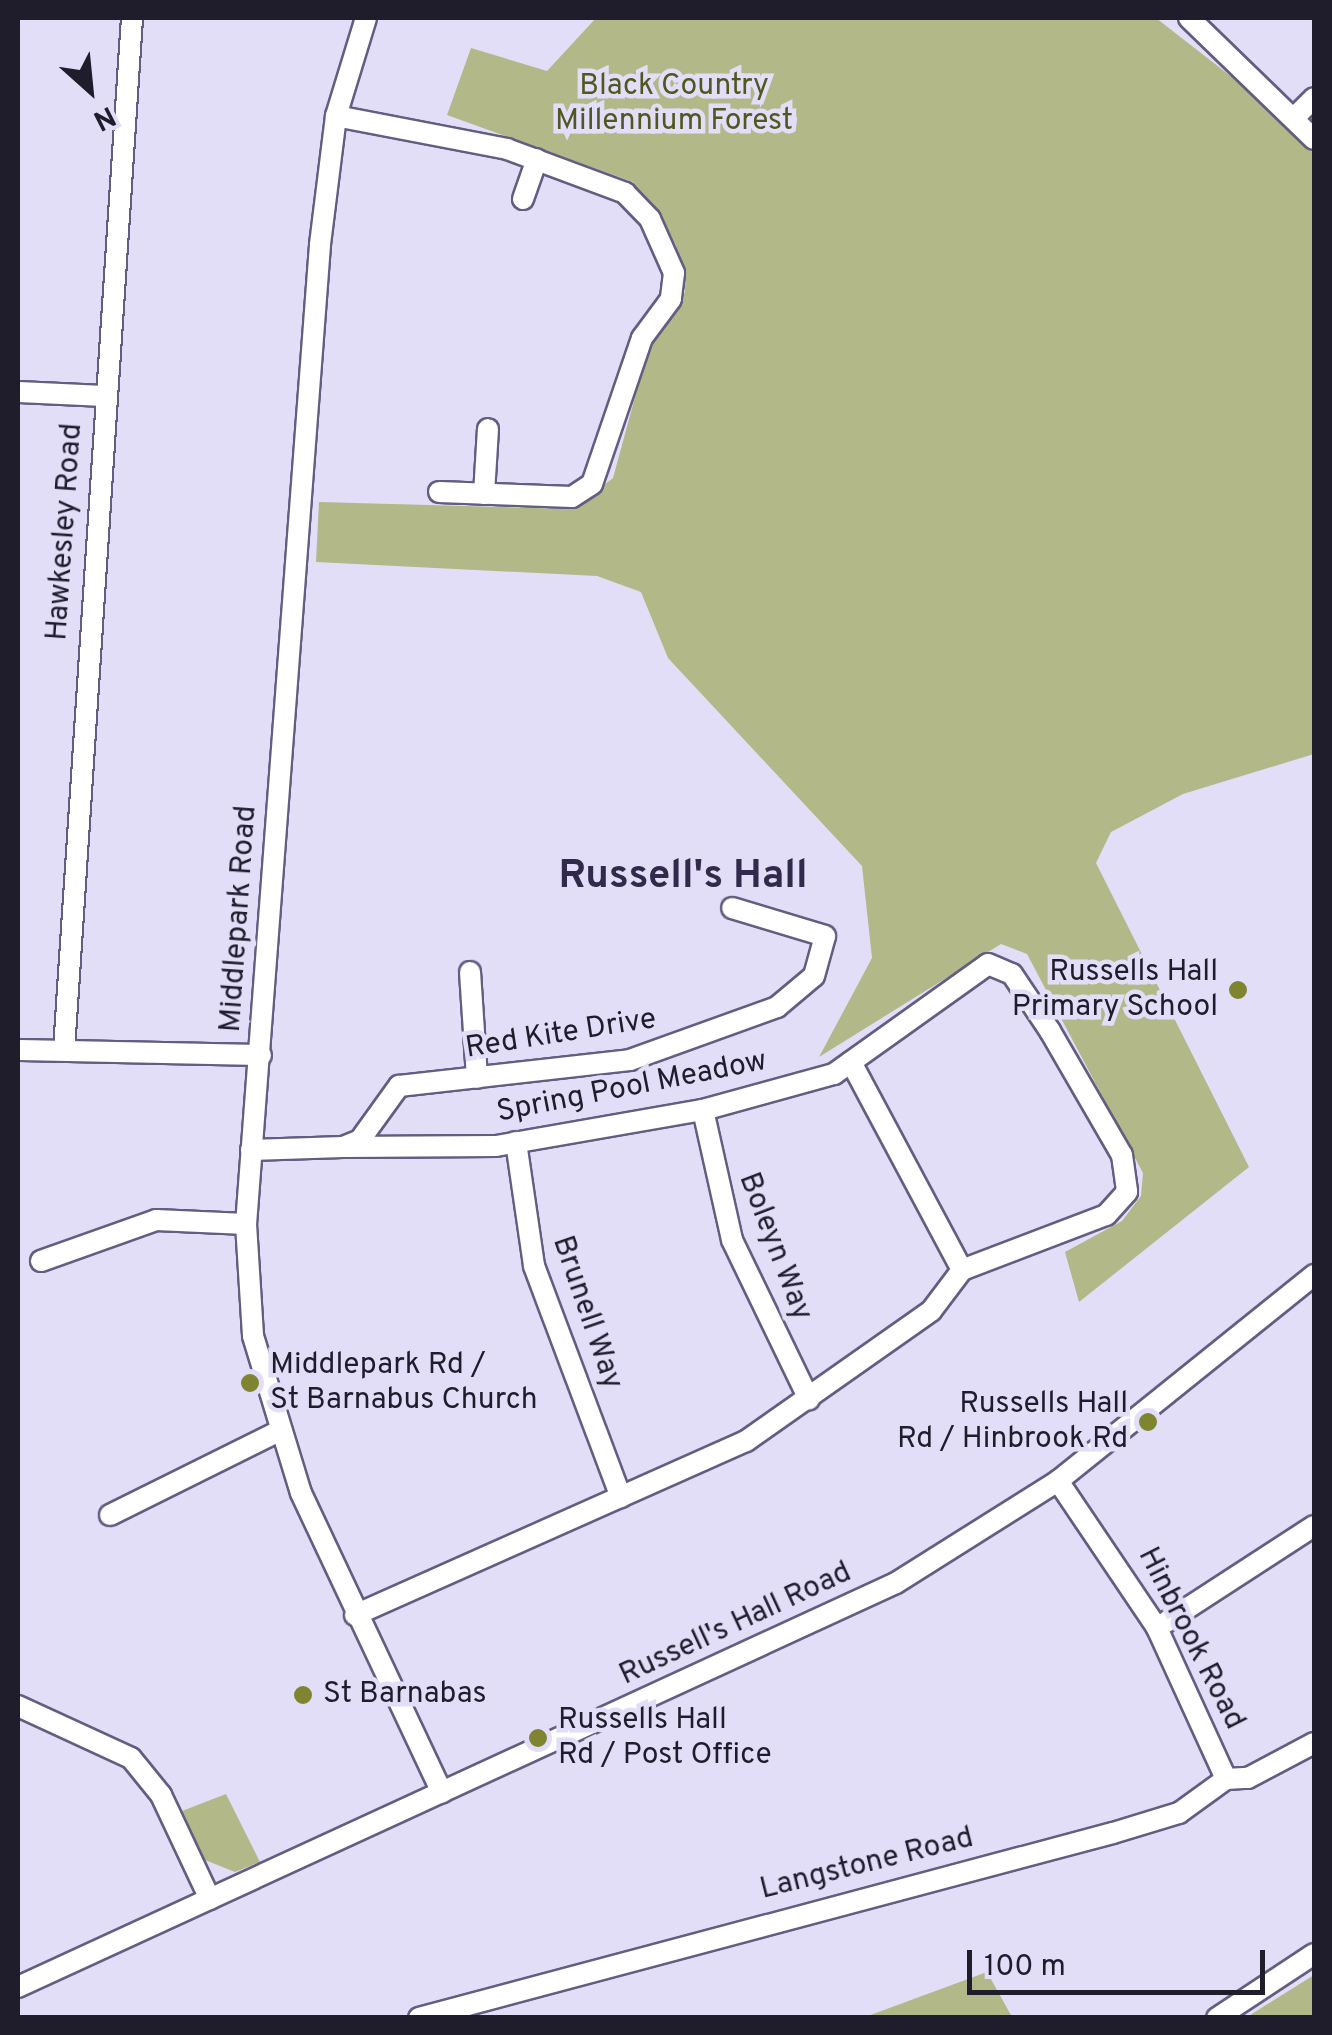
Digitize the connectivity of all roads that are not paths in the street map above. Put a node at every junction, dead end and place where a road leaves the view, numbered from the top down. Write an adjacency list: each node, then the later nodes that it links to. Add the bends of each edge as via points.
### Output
1 (132, 18): 11 (street, Hawkesley Road)
2 (366, 18): 5 (street, Middlepark Road)
3 (1189, 18): 6 (street)
4 (1314, 98): 6 (street)
5 (336, 116): 8 (street); 19 (street, Middlepark Road)
6 (1294, 118): 7 (street)
7 (1314, 139)
8 (536, 159): 9 (street); 14 (street, via 626,192 650,219 674,273 672,299 642,338 592,484 572,497)
9 (523, 198)
10 (18, 392): 11 (street)
11 (104, 396): 18 (street, Hawkesley Road)
12 (488, 429): 14 (street)
13 (440, 492): 14 (street)
14 (484, 494)
15 (732, 908): 21 (street, Red Kite Drive, via 825,936 814,976 777,1007 630,1060)
16 (470, 972): 21 (street)
17 (18, 1050): 18 (street)
18 (64, 1050): 19 (street)
19 (261, 1055): 25 (street, Middlepark Road)
20 (851, 1062): 22 (street, Spring Pool Meadow); 28 (street); 28 (street, Spring Pool Meadow, via 976,969 1000,967 1026,992 1122,1155 1127,1192 1106,1215)
21 (477, 1078): 24 (street, Red Kite Drive, via 398,1086 360,1140)
22 (703, 1110): 23 (street, Spring Pool Meadow); 30 (street, Boleyn Way, via 732,1240)
23 (516, 1142): 24 (street, Spring Pool Meadow); 33 (street, Brunell Way, via 534,1266)
24 (343, 1147): 25 (street)
25 (251, 1150): 26 (street, Middlepark Road)
26 (246, 1224): 27 (street, via 156,1220); 31 (street, Middlepark Road, via 253,1336)
27 (41, 1260)
28 (962, 1270): 30 (street, via 931,1310)
29 (1314, 1275): 32 (street, Russell's Hall Road)
30 (809, 1399): 33 (street, via 746,1441)
31 (280, 1430): 34 (street); 36 (street, Middlepark Road)
32 (1058, 1481): 37 (street, Hinbrook Road); 41 (street, Russell's Hall Road, via 830,1618)
33 (621, 1497): 36 (street)
34 (110, 1515)
35 (1314, 1526): 37 (street)
36 (355, 1615): 41 (street, Middlepark Road)
37 (1157, 1628): 40 (street, Hinbrook Road)
38 (18, 1706): 42 (street, via 131,1758 161,1795)
39 (1314, 1743): 40 (street, Langstone Road, via 1248,1778)
40 (1226, 1779): 45 (street, Langstone Road, via 1207,1800 1114,1833)
41 (442, 1792): 42 (street, Russell's Hall Road)
42 (210, 1899): 44 (street, Russell's Hall Road)
43 (1314, 1954): 46 (street)
44 (18, 1987)
45 (419, 2018)
46 (1216, 2018)

